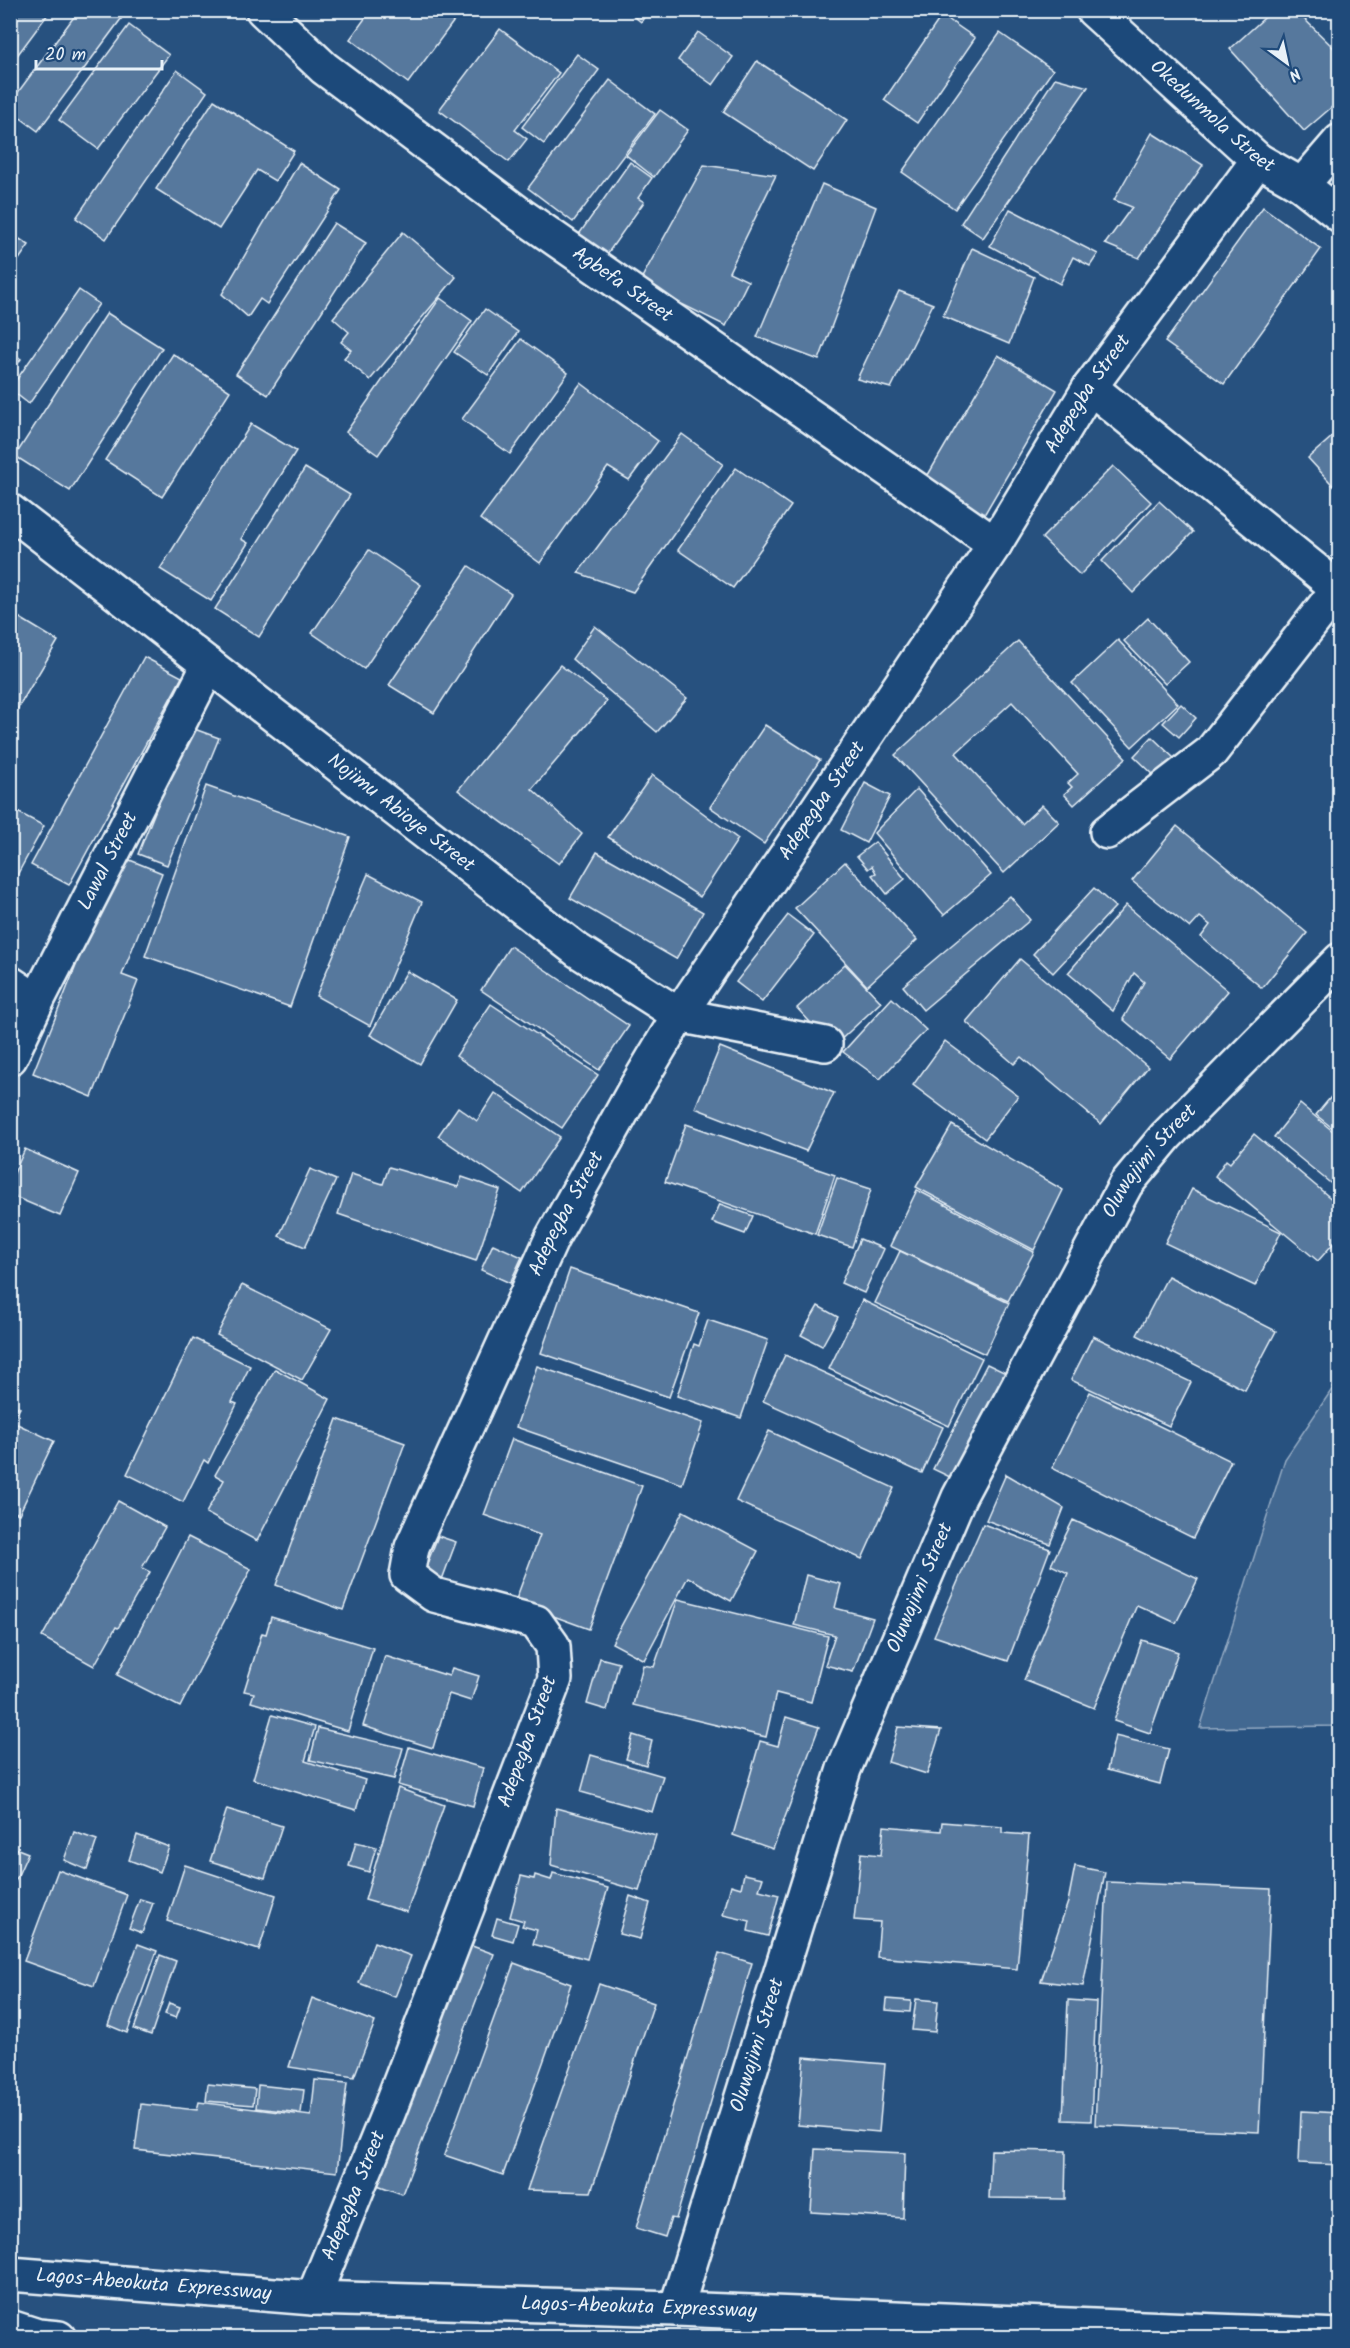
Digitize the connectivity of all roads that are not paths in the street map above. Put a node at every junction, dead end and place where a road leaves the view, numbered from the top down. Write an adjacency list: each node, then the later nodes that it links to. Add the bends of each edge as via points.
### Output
1 (263, 10): 9 (main road, Agbefa Street, via 324,68 521,215)
2 (1093, 10): 4 (main road, Okedunmola Street)
3 (1340, 141): 5 (main road)
4 (1258, 160): 5 (main road, Okedunmola Street); 7 (main road, Adepegba Street)
5 (1302, 185): 6 (main road, Okedunmola Street)
6 (1340, 215)
7 (1090, 387): 9 (main road, Adepegba Street); 10 (main road)
8 (10, 511): 11 (main road, Nojimu Abioye Street)
9 (995, 544): 16 (main road, Adepegba Street)
10 (1339, 590): 12 (main road, via 1211,753)
11 (209, 666): 15 (main road, Lawal Street); 16 (main road, Nojimu Abioye Street, via 577,950)
12 (1107, 832)
13 (1340, 960): 21 (main road, Oluwajimi Street, via 1166,1136 1126,1184 958,1497 844,1769)
14 (10, 983): 15 (main road)
15 (37, 1001): 18 (main road, Lawal Street)
16 (679, 1015): 17 (main road, Nojimu Abioye Street); 20 (main road, Adepegba Street, via 552,1238 412,1546 407,1575 434,1595 536,1622 553,1646 555,1679)
17 (825, 1044)
18 (10, 1058)
19 (10, 2274): 20 (main road, Lagos-Abeokuta Expressway)
20 (313, 2298): 21 (main road, Lagos-Abeokuta Expressway)
21 (675, 2309): 22 (main road, Lagos-Abeokuta Expressway)
22 (1340, 2336)

